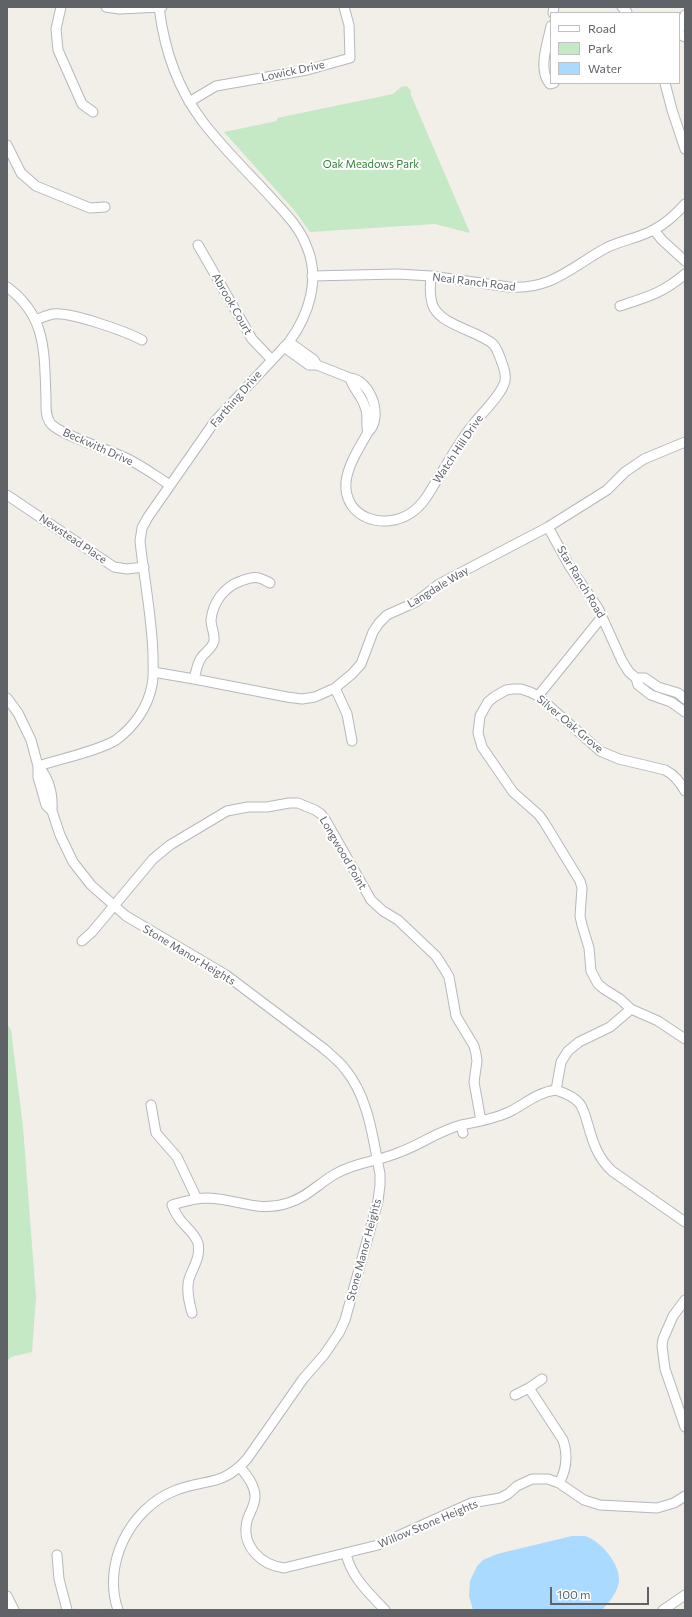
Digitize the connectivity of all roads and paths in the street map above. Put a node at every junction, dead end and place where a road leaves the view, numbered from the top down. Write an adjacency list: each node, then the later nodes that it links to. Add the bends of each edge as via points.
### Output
1 (61, 7): 13 (street, via 56,29 58,50 82,104)
2 (106, 7): 3 (street)
3 (159, 7): 4 (street); 12 (street, Farthing Drive, via 168,55)
4 (162, 7)
5 (344, 7): 12 (street, Lowick Drive, via 349,25 350,58 306,70 216,86)
6 (685, 15): 7 (street)
7 (680, 28)
8 (550, 40): 9 (street)
9 (549, 54): 10 (street, via 544,73)
10 (550, 84)
11 (665, 84): 15 (street)
12 (189, 102): 23 (street, Farthing Drive, via 203,123 254,177 300,232 311,260)
13 (93, 112)
14 (7, 145): 16 (street)
15 (685, 148)
16 (10, 161): 18 (street, via 36,186 90,208)
17 (685, 204): 19 (street, Neal Ranch Road, via 673,217)
18 (105, 207)
19 (654, 230): 21 (street); 24 (street, Neal Ranch Road, via 608,247 562,276 534,286 509,287)
20 (198, 245): 30 (street, Abrook Court, via 252,339)
21 (685, 261)
22 (685, 274): 26 (street, via 672,286 659,293)
23 (312, 276): 24 (street, Neal Ranch Road); 29 (street, Farthing Drive, via 307,312 299,328)
24 (431, 276): 29 (street, Watch Hill Drive, via 430,296 433,307 440,316 493,344 504,368 505,380 499,393 468,430 422,504 400,519 374,521 362,516 353,507 348,494 348,470 376,419 373,402 364,386 355,379 317,365 309,365)
25 (7, 287): 27 (street, Beckwith Drive, via 20,297)
26 (620, 306)
27 (35, 320): 28 (street, via 52,314 65,314 129,333); 32 (street, Beckwith Drive, via 44,354 46,412 50,423 127,458)
28 (142, 340)
29 (286, 344): 30 (street, Farthing Drive)
30 (271, 359): 32 (street, Farthing Drive, via 216,421)
31 (685, 442): 34 (street, Langdale Way, via 644,459 625,472 607,490)
32 (170, 484): 35 (street, Farthing Drive, via 142,528 140,541)
33 (7, 496): 35 (street, Newstead Place, via 114,567)
34 (548, 527): 37 (street, Star Ranch Road); 41 (street, Langdale Way, via 439,584 416,602 387,616 373,632 361,664)
35 (144, 567): 38 (street, Farthing Drive)
36 (270, 583): 40 (street, via 251,578 233,584 223,592 214,606 212,615 214,642 197,666)
37 (602, 617): 39 (street, Star Ranch Road, via 622,661); 42 (street)
38 (154, 672): 40 (street, Langdale Way); 47 (street, Farthing Drive, via 143,710 116,739 105,746)
39 (636, 678): 44 (street, via 645,678 658,687 678,693); 45 (street, Star Ranch Road, via 638,686)
40 (194, 679): 41 (street, Langdale Way, via 302,699)
41 (335, 688): 46 (street, via 347,714)
42 (538, 696): 48 (street, Silver Oak Grove, via 600,751 618,759 665,770 677,778); 51 (street, Silver Oak Grove, via 513,689 494,697 480,716 480,740 513,792 542,818 576,873 582,888 580,916 589,948 591,971 598,984)
43 (7, 698): 47 (street, via 25,725)
44 (685, 699)
45 (685, 712)
46 (352, 741)
47 (38, 766): 49 (street, Stone Manor Heights, via 38,777 46,804 52,811 73,862 91,885)
48 (685, 791)
49 (114, 907): 50 (street, Longwood Point); 55 (street, Longwood Point, via 153,859 170,845 227,811 289,803 315,810 326,821 371,900 398,920 436,956 449,977 456,1016 476,1054 474,1082); 56 (street, Stone Manor Heights, via 137,924 226,974 338,1061 352,1078 360,1094)
50 (82, 941)
51 (630, 1009): 52 (street, Silver Oak Grove, via 658,1021); 53 (street, via 610,1027 579,1042 568,1051 561,1062)
52 (685, 1038)
53 (556, 1090): 55 (street, via 532,1098 502,1115); 58 (street, via 580,1103 597,1151 606,1166)
54 (151, 1105): 57 (street, via 156,1133 177,1157)
55 (481, 1121): 56 (street, via 462,1129 441,1131 399,1153)
56 (377, 1159): 57 (street, via 346,1168 301,1198 282,1205 265,1207 216,1199); 66 (street, Stone Manor Heights, via 380,1185 378,1201 345,1320 324,1355 303,1379)
57 (197, 1199): 60 (street, via 172,1205 181,1221 196,1237 199,1252 188,1288)
58 (685, 1222)
59 (685, 1300): 64 (street, via 673,1316 662,1346 665,1369)
60 (192, 1313)
61 (542, 1378): 62 (street)
62 (529, 1388): 63 (street); 67 (street, via 563,1440 566,1449 566,1466)
63 (515, 1395)
64 (682, 1409): 65 (street)
65 (685, 1426)
66 (240, 1467): 69 (street, Willow Stone Heights, via 254,1490 255,1498 247,1521 247,1537 254,1554 261,1560 275,1567 290,1567); 75 (street, Stone Manor Heights, via 221,1479 172,1492 153,1503 136,1520 122,1543 116,1568 115,1593)
67 (559, 1483): 68 (street, Willow Stone Heights, via 588,1502 604,1506 658,1508); 69 (street, Willow Stone Heights, via 548,1479 532,1479 500,1498 471,1503 385,1542)
68 (685, 1496)
69 (346, 1554): 76 (street, via 351,1571 359,1583)
70 (57, 1555): 74 (street, via 59,1580)
71 (685, 1595): 77 (street)
72 (7, 1596): 73 (street)
73 (14, 1610)
74 (67, 1610)
75 (118, 1610)
76 (385, 1610)
77 (663, 1610)

